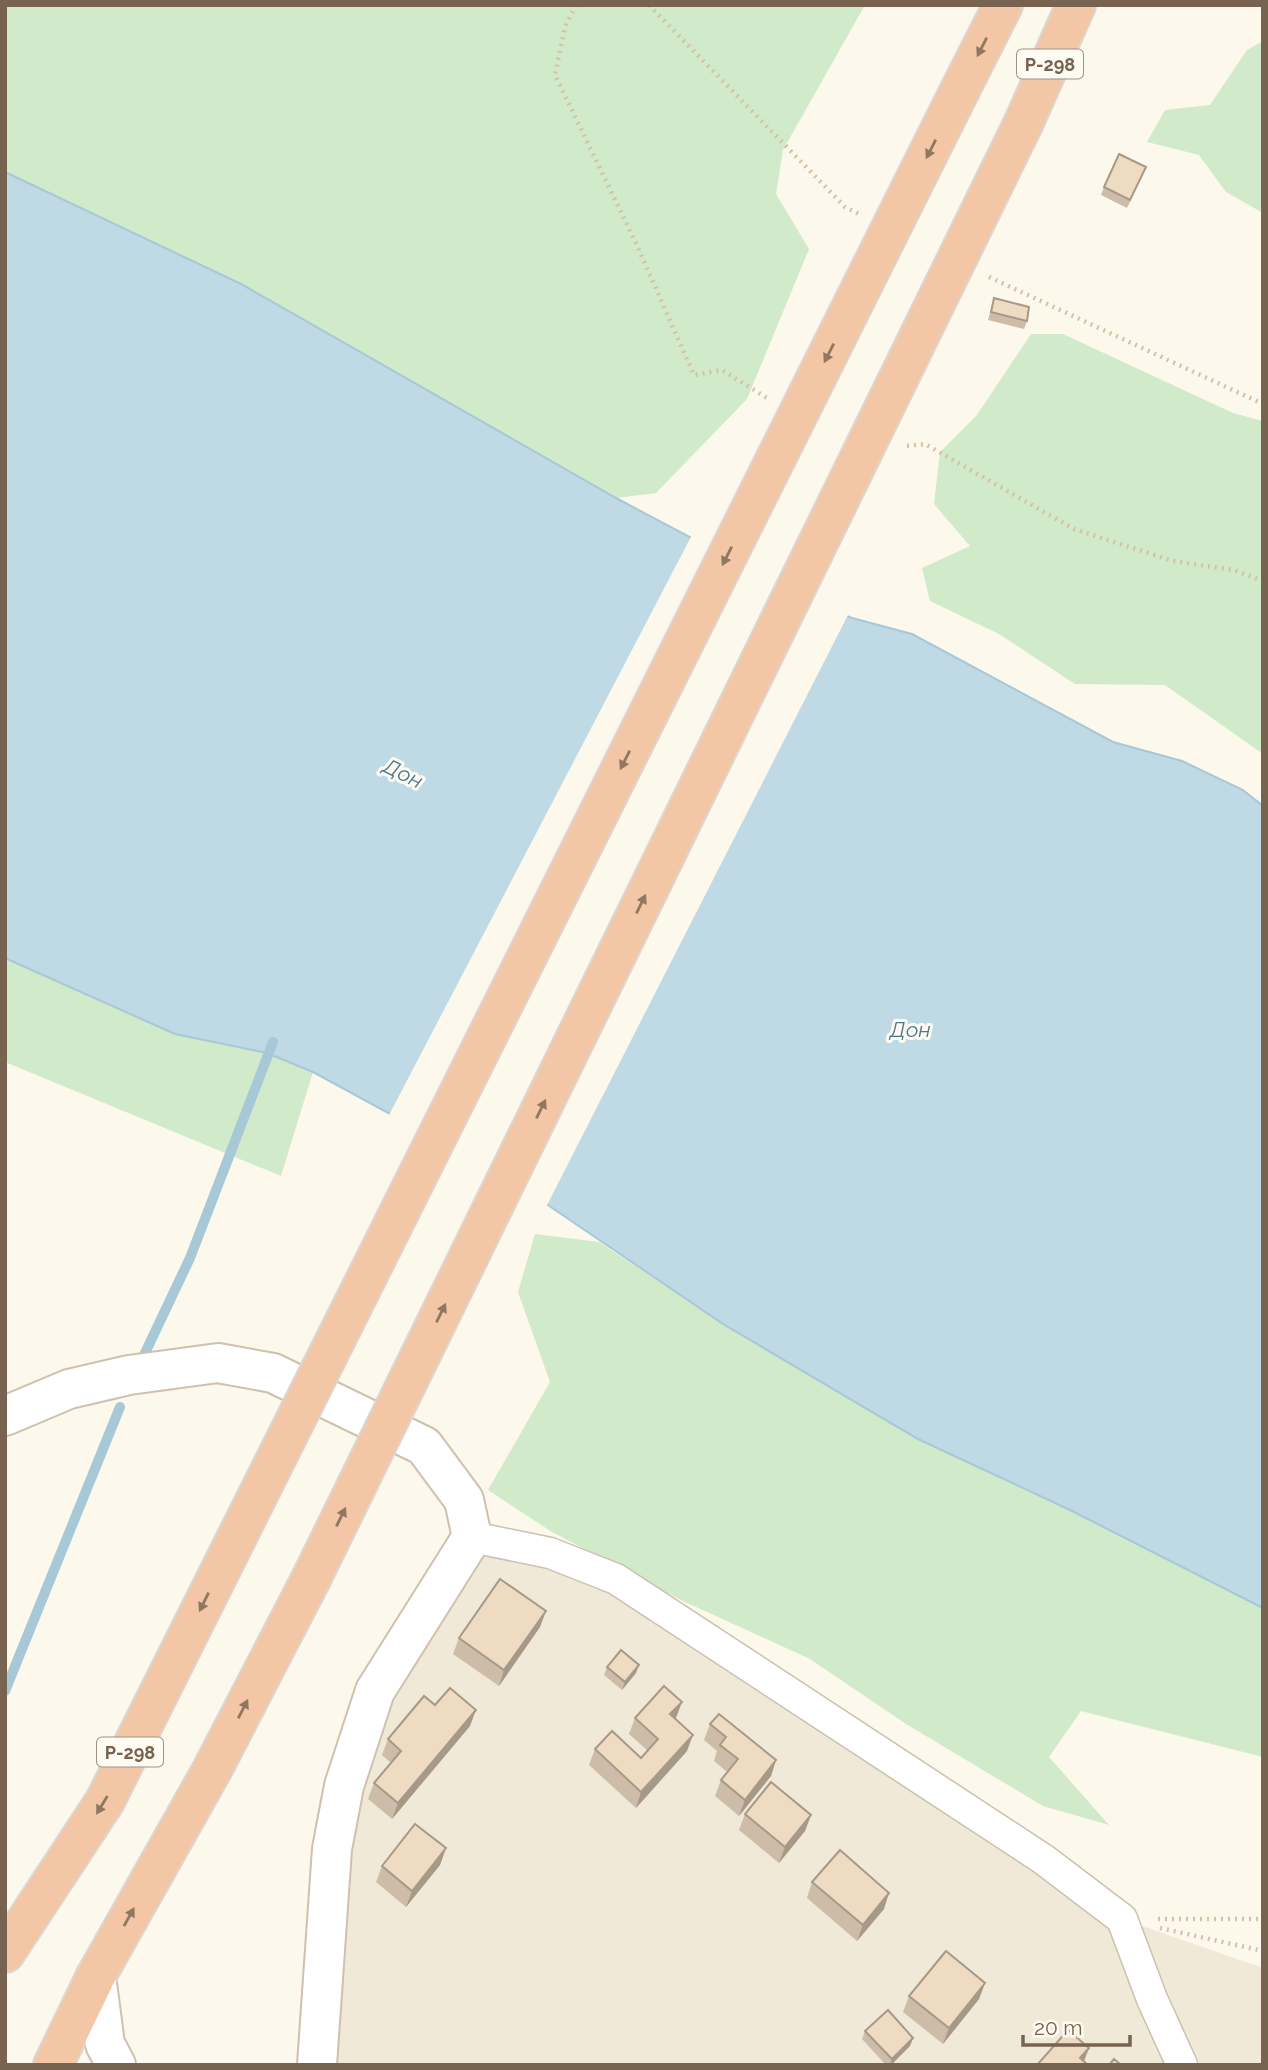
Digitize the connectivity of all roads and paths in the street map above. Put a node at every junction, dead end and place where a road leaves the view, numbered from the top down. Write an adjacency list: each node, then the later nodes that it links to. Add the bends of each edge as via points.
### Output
1 (576, 5): 4 (path, via 565,27 555,75 694,375 722,370)
2 (1003, 5): 12 (highway, Р-298, one-way to 12, bridge, via 105,1801)
3 (1076, 5): 13 (highway, Р-298, one-way to 3, bridge, via 212,1770 311,1578 1024,122)
4 (778, 404)
5 (897, 447): 6 (path, via 925,444 1074,529 1173,561 1234,570)
6 (1263, 581)
7 (5, 1416): 8 (street, via 69,1390 129,1375 218,1363 273,1373 424,1446 464,1500)
8 (472, 1537): 9 (street, via 550,1553 616,1579 1043,1859); 16 (street, via 375,1691 344,1786 332,1849)
9 (1122, 1919): 10 (path); 11 (path); 17 (street)
10 (1263, 1919)
11 (1263, 1951)
12 (5, 1953)
13 (96, 1976): 14 (highway); 15 (street, via 105,2043)
14 (53, 2065)
15 (116, 2065)
16 (317, 2065)
17 (1182, 2065)

